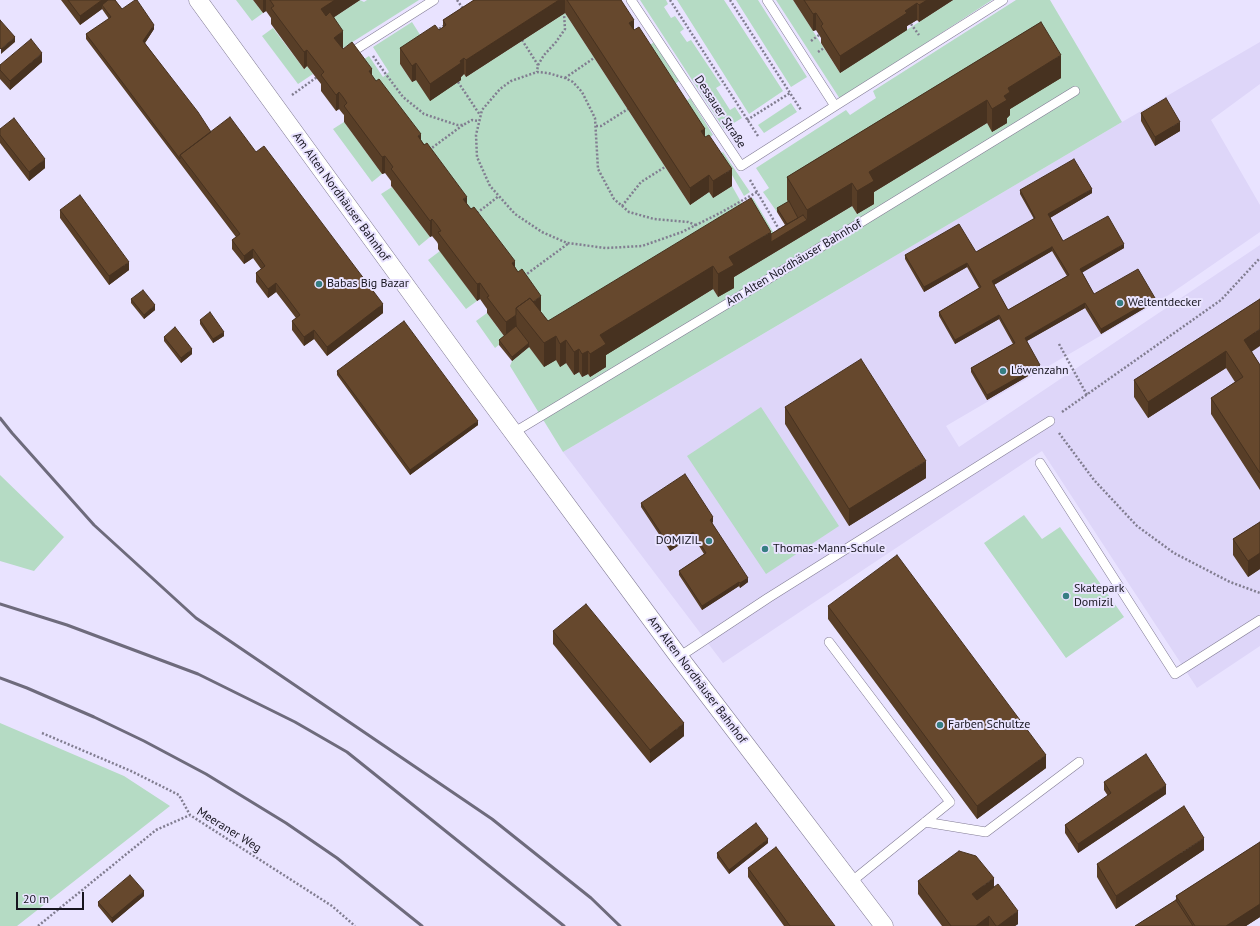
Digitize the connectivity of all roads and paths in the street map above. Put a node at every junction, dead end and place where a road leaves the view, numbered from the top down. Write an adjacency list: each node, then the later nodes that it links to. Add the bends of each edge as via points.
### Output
1 (198, 0): 24 (street, Am Alten Nordhäuser Bahnhof)
2 (434, 0): 14 (lane)
3 (457, 0): 9 (path)
4 (631, 0): 35 (lane, Dessauer Straße)
5 (670, 0): 28 (path)
6 (730, 0): 23 (path)
7 (767, 0): 25 (lane)
8 (1003, 0): 25 (lane, Dessauer Straße)
9 (465, 12)
10 (564, 14): 17 (path, via 565,29)
11 (447, 24): 12 (path, via 435,32)
12 (432, 28)
13 (522, 40): 17 (path)
14 (355, 50)
15 (594, 58): 20 (path)
16 (377, 60): 31 (path, via 404,97 424,114)
17 (538, 65): 18 (path)
18 (537, 72): 20 (path); 27 (path, via 511,81 500,89)
19 (318, 76): 24 (path)
20 (565, 78): 32 (path, via 582,92 595,118)
21 (458, 82): 27 (path)
22 (1075, 91): 44 (lane, Am Alten Nordhäuser Bahnhof)
23 (790, 93): 28 (path); 30 (path)
24 (275, 106): 49 (street, Am Alten Nordhäuser Bahnhof)
25 (835, 106): 30 (lane, Dessauer Straße)
26 (628, 109): 32 (path, via 601,126)
27 (480, 116): 29 (path)
28 (747, 120): 33 (path)
29 (479, 121): 31 (path, via 472,120); 38 (path, via 476,135 477,157 490,186)
30 (809, 122): 33 (lane, Dessauer Straße)
31 (463, 125): 34 (path)
32 (596, 126): 39 (path, via 598,169 614,199)
33 (766, 150): 35 (lane, Dessauer Straße)
34 (427, 152)
35 (741, 166): 37 (path)
36 (665, 167): 39 (path, via 641,182)
37 (757, 192): 41 (path); 44 (path)
38 (499, 196): 40 (path); 42 (path, via 515,214 542,232)
39 (622, 206): 41 (path, via 629,212 654,219)
40 (472, 217)
41 (696, 225): 42 (path, via 642,246 606,248)
42 (569, 243): 45 (path)
43 (1260, 258): 47 (path, via 1222,300)
44 (798, 260): 49 (lane, Am Alten Nordhäuser Bahnhof)
45 (520, 279)
46 (1059, 344): 47 (path)
47 (1087, 395): 48 (path)
48 (1050, 421): 51 (path, via 1094,480 1137,526 1174,553 1230,582); 54 (lane, via 768,598)
49 (513, 433): 54 (street, Am Alten Nordhäuser Bahnhof)
50 (1040, 462): 52 (lane, via 1175,674)
51 (1260, 594)
52 (1260, 620)
53 (829, 642): 58 (lane, via 950,802)
54 (679, 657): 59 (street, Am Alten Nordhäuser Bahnhof)
55 (42, 733): 57 (path, via 131,771 179,795)
56 (1079, 762): 58 (lane, via 986,832)
57 (190, 815): 60 (path, Meeraner Weg, via 156,830); 61 (path, Meeraner Weg, via 332,906)
58 (925, 822): 59 (lane)
59 (851, 882): 62 (street, Am Alten Nordhäuser Bahnhof)
60 (38, 926)
61 (355, 926)
62 (884, 926)

